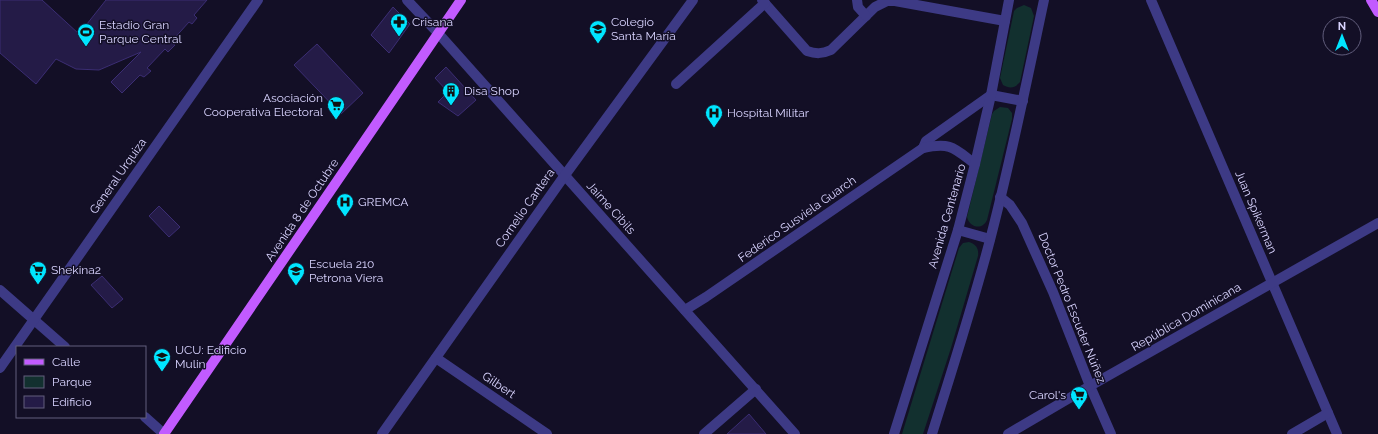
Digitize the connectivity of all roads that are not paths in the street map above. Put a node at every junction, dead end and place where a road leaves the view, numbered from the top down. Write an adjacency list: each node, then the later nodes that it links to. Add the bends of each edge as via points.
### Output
1 (258, 0): 29 (street, General Urquiza)
2 (407, 0): 15 (street, Jaime Cibils)
3 (461, 0): 15 (main road, Avenida 8 de Octubre)
4 (693, 0): 21 (street, Cornelio Cantera)
5 (857, 0): 13 (street, via 858,7)
6 (1009, 0): 14 (street, Avenida Centenario)
7 (1044, 0): 18 (street)
8 (1151, 0): 26 (street, Juan Spikerman)
9 (1371, 0): 12 (main road)
10 (895, 1): 13 (street, via 880,4); 14 (street)
11 (763, 2): 13 (street, via 807,51 816,54 831,50); 16 (street)
12 (1378, 12)
13 (866, 16)
14 (1005, 21): 17 (street, Avenida Centenario)
15 (438, 33): 21 (street, Jaime Cibils); 37 (main road, Avenida 8 de Octubre)
16 (676, 84)
17 (991, 95): 18 (street); 19 (street, Federico Susviela Guarch, via 926,141); 20 (street, Avenida Centenario)
18 (1023, 101): 22 (street)
19 (923, 148): 20 (street, Federico Susviela Guarch, via 942,145 954,147); 28 (street, Federico Susviela Guarch)
20 (975, 164): 24 (street, Avenida Centenario)
21 (565, 175): 28 (street, Jaime Cibils); 31 (street, Cornelio Cantera)
22 (1000, 197): 25 (street); 33 (street, Doctor Pedro Escuder Núñez, via 1010,205 1022,222)
23 (1378, 223): 26 (street, República Dominicana)
24 (958, 230): 25 (street); 42 (street, Avenida Centenario)
25 (990, 240): 43 (street)
26 (1273, 283): 33 (street, República Dominicana); 35 (street, Juan Spikerman)
27 (0, 290): 29 (street)
28 (685, 310): 34 (street, Jaime Cibils)
29 (34, 319): 30 (street); 32 (street, General Urquiza)
30 (64, 346)
31 (436, 358): 38 (street, Cornelio Cantera); 39 (street, Gilbert)
32 (0, 368)
33 (1090, 386): 44 (street, República Dominicana); 45 (street, Doctor Pedro Escuder Núñez)
34 (756, 389): 40 (street); 41 (street, Jaime Cibils)
35 (1328, 413): 46 (street); 47 (street, Juan Spikerman)
36 (146, 418): 37 (street)
37 (164, 434)
38 (382, 434)
39 (547, 434)
40 (704, 434)
41 (795, 434)
42 (894, 434)
43 (932, 434)
44 (1008, 434)
45 (1111, 434)
46 (1292, 434)
47 (1337, 434)

